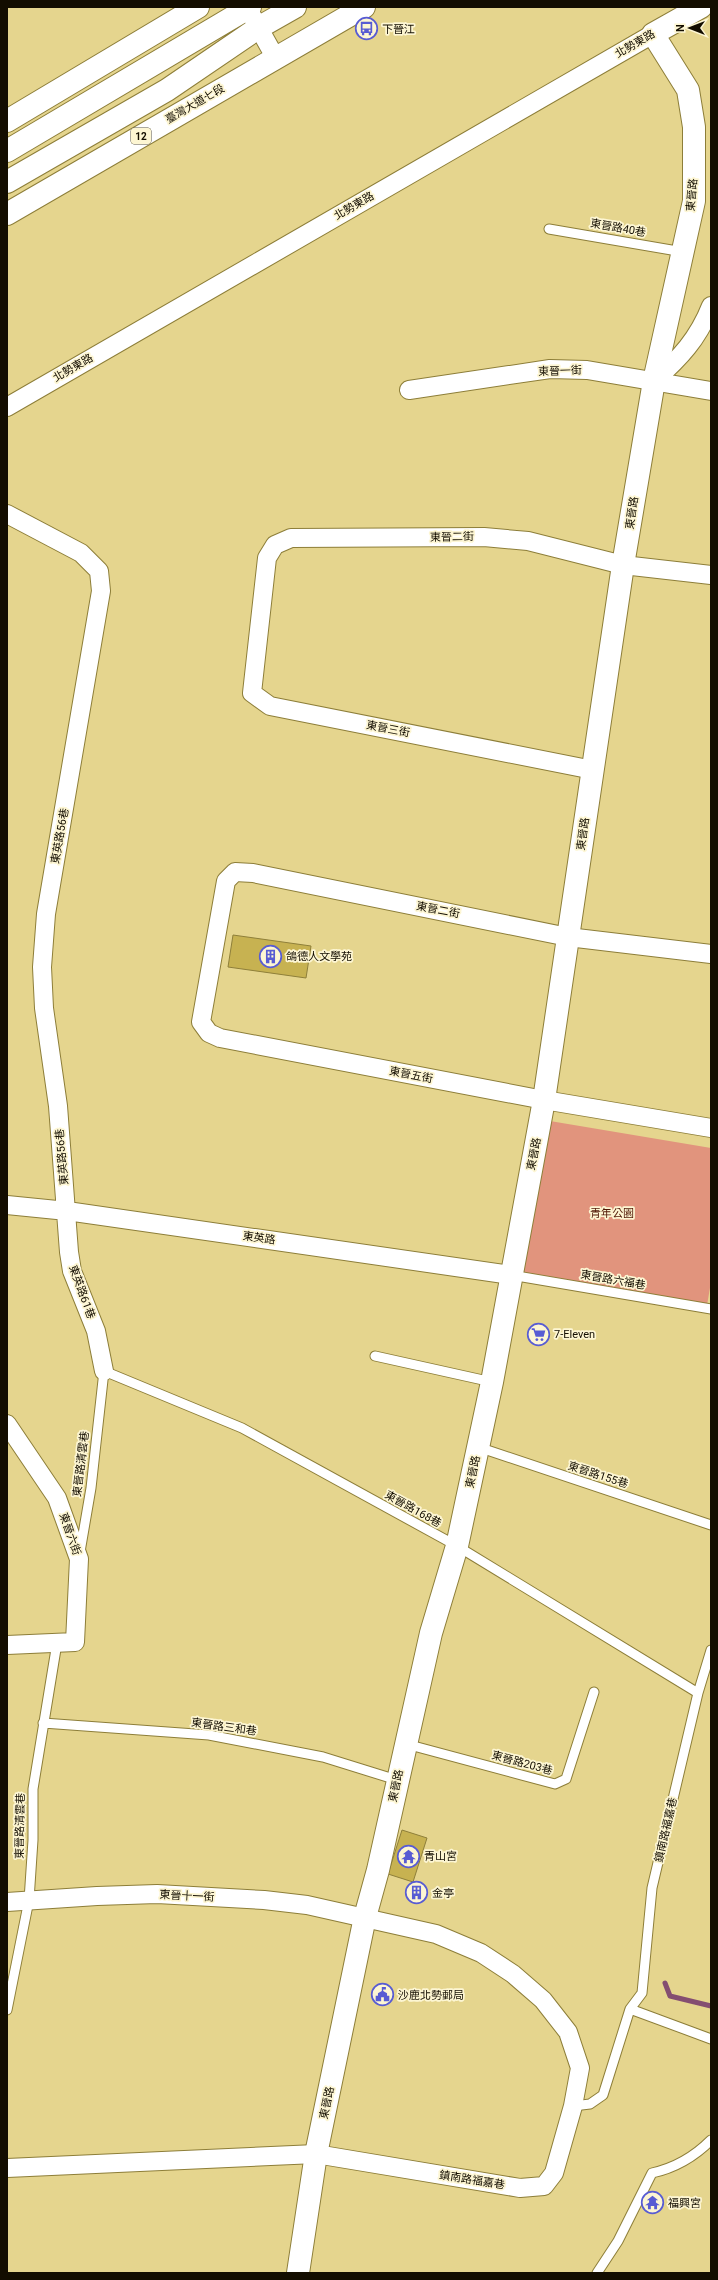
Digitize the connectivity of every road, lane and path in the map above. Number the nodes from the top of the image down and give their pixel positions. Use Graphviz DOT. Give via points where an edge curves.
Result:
graph roads {
  1 [pos="198,7"];
  2 [pos="295,7"];
  3 [pos="364,7"];
  4 [pos="701,7"];
  5 [pos="248,8"];
  6 [pos="258,28"];
  7 [pos="653,34"];
  8 [pos="275,57"];
  9 [pos="7,121"];
  10 [pos="7,151"];
  11 [pos="7,182"];
  12 [pos="7,214"];
  13 [pos="549,229"];
  14 [pos="683,252"];
  15 [pos="711,306"];
  16 [pos="654,380"];
  17 [pos="410,390"];
  18 [pos="711,391"];
  19 [pos="7,407"];
  20 [pos="7,514"];
  21 [pos="623,565"];
  22 [pos="711,575"];
  23 [pos="258,627"];
  24 [pos="593,770"];
  25 [pos="568,937"];
  26 [pos="215,938"];
  27 [pos="711,954"];
  28 [pos="544,1100"];
  29 [pos="711,1128"];
  30 [pos="7,1205"];
  31 [pos="67,1211"];
  32 [pos="511,1275"];
  33 [pos="711,1309"];
  34 [pos="375,1356"];
  35 [pos="104,1371"];
  36 [pos="492,1382"];
  37 [pos="7,1424"];
  38 [pos="478,1447"];
  39 [pos="711,1524"];
  40 [pos="457,1546"];
  41 [pos="79,1559"];
  42 [pos="57,1643"];
  43 [pos="7,1645"];
  44 [pos="711,1650"];
  45 [pos="594,1692"];
  46 [pos="698,1693"];
  47 [pos="43,1723"];
  48 [pos="405,1744"];
  49 [pos="397,1780"];
  50 [pos="28,1900"];
  51 [pos="7,1902"];
  52 [pos="365,1917"];
  53 [pos="630,2009"];
  54 [pos="7,2010"];
  55 [pos="711,2039"];
  56 [pos="573,2106"];
  57 [pos="711,2140"];
  58 [pos="316,2154"];
  59 [pos="7,2168"];
  60 [pos="298,2273"];
  61 [pos="597,2273"];
  1 -- 9 [label="street"];
  2 -- 6 [label="street, 12"];
  3 -- 8 [label="street, 臺灣大道七段 / 12"];
  4 -- 7 [label="street, 北勢東路"];
  5 -- 6 [label="street"];
  5 -- 10 [label="street"];
  6 -- 8 [label="street"];
  6 -- 11 [label="street, 12" via="167,90"];
  7 -- 14 [label="street, 東晉路" via="688,90 694,127 694,201"];
  7 -- 19 [label="street, 北勢東路"];
  8 -- 12 [label="street, 臺灣大道七段 / 12"];
  13 -- 14 [label="lane, 東晉路40巷"];
  14 -- 16 [label="street, 東晉路"];
  15 -- 16 [label="street" via="703,325 681,357"];
  16 -- 17 [label="street, 東晉一街" via="587,370 550,369"];
  16 -- 18 [label="street, 東晉一街"];
  16 -- 21 [label="street, 東晉路"];
  20 -- 31 [label="street, 東英路56巷" via="81,553 99,571 101,591 46,914 42,968 44,1008 58,1106"];
  21 -- 22 [label="street, 東晉二街"];
  21 -- 23 [label="street, 東晉二街" via="528,541 484,537 291,538 275,545 267,558"];
  21 -- 24 [label="street, 東晉路"];
  23 -- 24 [label="street, 東晉三街" via="252,693 270,706"];
  24 -- 25 [label="street, 東晉路"];
  25 -- 26 [label="street, 東晉二街" via="253,873 235,872 226,881"];
  25 -- 27 [label="street, 東晉二街"];
  25 -- 28 [label="street, 東晉路"];
  26 -- 28 [label="street, 東晉五街" via="201,1022 209,1033 220,1038"];
  28 -- 29 [label="street, 東晉五街"];
  28 -- 32 [label="street, 東晉路"];
  30 -- 31 [label="street, 東英路"];
  31 -- 32 [label="street, 東英路"];
  31 -- 35 [label="street, 東英路61巷" via="72,1271 96,1331"];
  32 -- 33 [label="lane, 東晉路六福巷"];
  32 -- 36 [label="street, 東晉路"];
  34 -- 36 [label="lane"];
  35 -- 40 [label="lane, 東晉路168巷" via="242,1428"];
  35 -- 41 [label="lane, 東晉路清雲巷" via="91,1488"];
  36 -- 38 [label="street, 東晉路"];
  37 -- 41 [label="street, 東晉六街" via="57,1498"];
  38 -- 39 [label="lane, 東晉路155巷"];
  38 -- 40 [label="street, 東晉路"];
  40 -- 46 [label="lane, 東晉路168巷"];
  40 -- 48 [label="street, 東晉路" via="431,1633"];
  41 -- 42 [label="street, 東晉六街" via="75,1642"];
  42 -- 43 [label="street"];
  42 -- 47 [label="lane, 東晉路清雲巷"];
  44 -- 46 [label="lane, 鎮南路福嘉巷"];
  45 -- 48 [label="lane, 東晉路203巷" via="566,1779 555,1784"];
  46 -- 53 [label="lane, 鎮南路福嘉巷" via="652,1888 642,1993"];
  47 -- 49 [label="lane, 東晉路三和巷" via="209,1735 323,1757"];
  47 -- 50 [label="lane, 東晉路清雲巷" via="33,1788 33,1840"];
  48 -- 49 [label="street, 東晉路"];
  49 -- 52 [label="street, 東晉路"];
  50 -- 51 [label="street, 東晉十一街"];
  50 -- 52 [label="street, 東晉十一街" via="157,1894 264,1900 307,1905"];
  50 -- 54 [label="lane, 東晉路清雲巷"];
  52 -- 56 [label="street, 鎮南路福嘉巷" via="436,1934 481,1952 544,2000 568,2032 580,2068"];
  52 -- 58 [label="street, 東晉路"];
  53 -- 55 [label="lane"];
  53 -- 56 [label="lane, 鎮南路福嘉巷" via="604,2095 590,2104"];
  56 -- 58 [label="street, 鎮南路福嘉巷" via="554,2173 544,2186 520,2188"];
  57 -- 61 [label="lane" via="698,2152 670,2169 652,2173 618,2241"];
  58 -- 59 [label="street"];
  58 -- 60 [label="street, 東晉路"];
}
